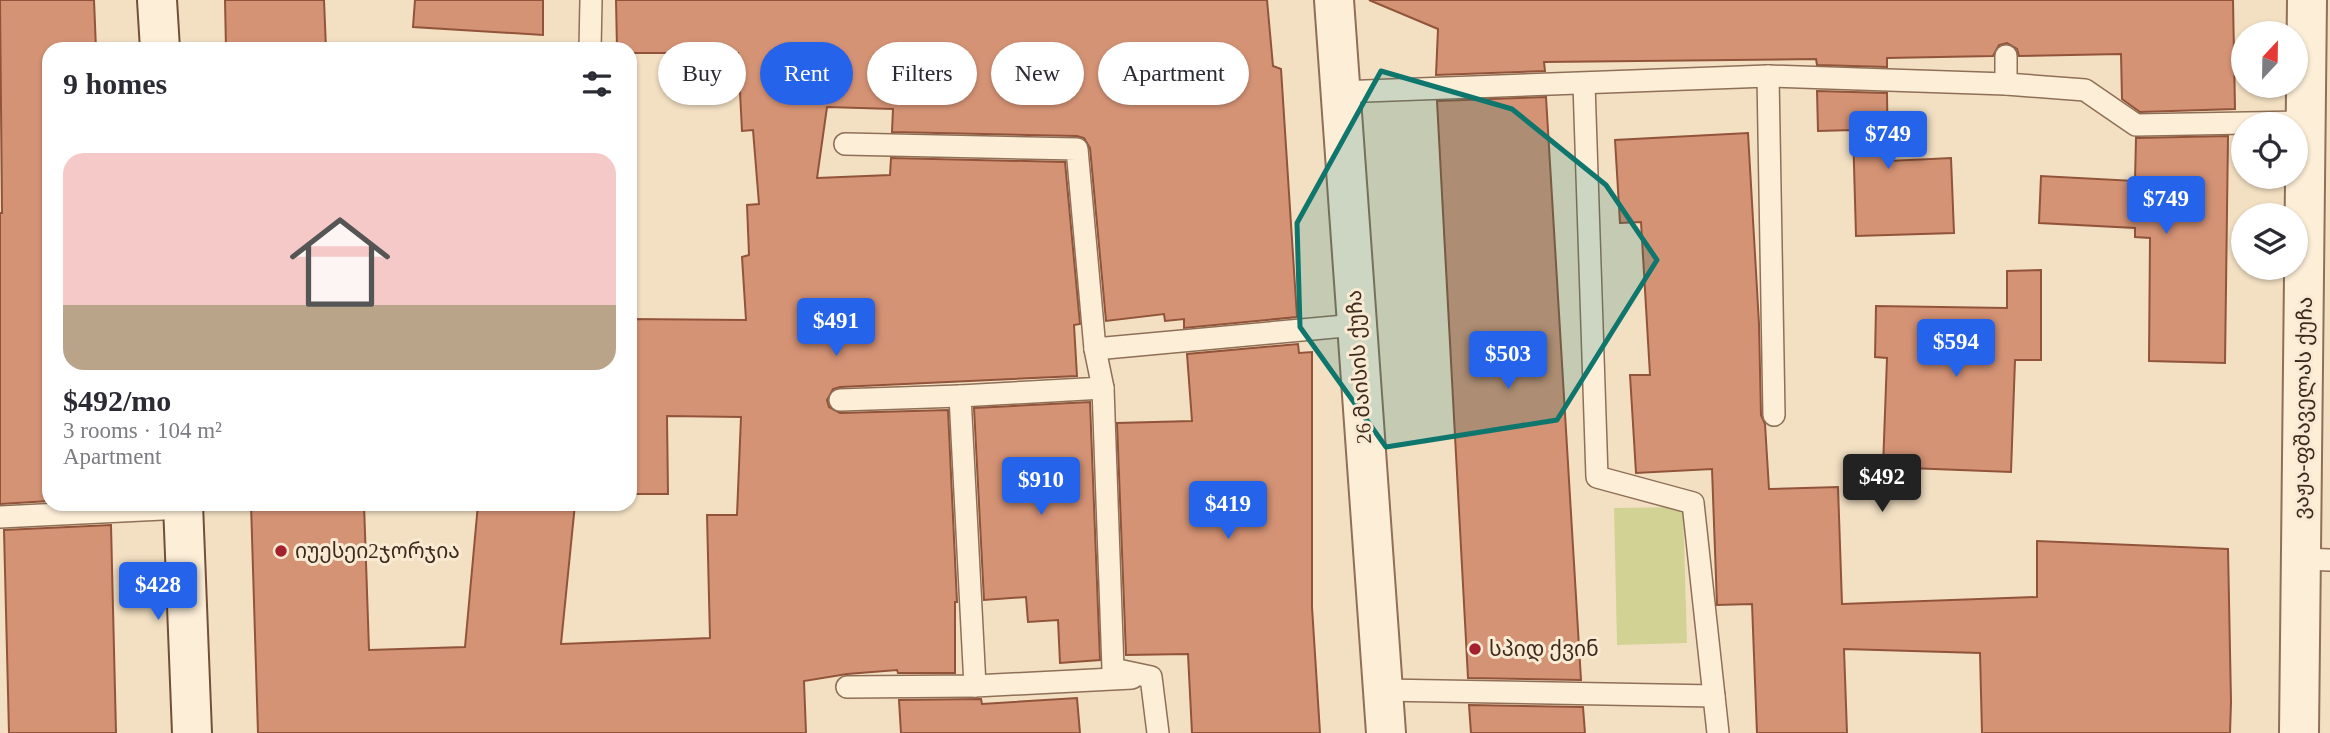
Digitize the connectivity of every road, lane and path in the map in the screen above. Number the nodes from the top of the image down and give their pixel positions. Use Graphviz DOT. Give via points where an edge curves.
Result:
graph roads {
  1 [pos="158,0"];
  2 [pos="591,0"];
  3 [pos="1334,0"];
  4 [pos="2307,0"];
  5 [pos="160,42"];
  6 [pos="590,42"];
  7 [pos="2006,56"];
  8 [pos="1768,76"];
  9 [pos="1584,84"];
  10 [pos="2006,84"];
  11 [pos="1339,92"];
  12 [pos="2306,112"];
  13 [pos="2231,123"];
  14 [pos="845,144"];
  15 [pos="2308,189"];
  16 [pos="1356,325"];
  17 [pos="1095,349"];
  18 [pos="1103,388"];
  19 [pos="960,396"];
  20 [pos="840,400"];
  21 [pos="1774,415"];
  22 [pos="100,511"];
  23 [pos="183,511"];
  24 [pos="0,517"];
  25 [pos="2316,559"];
  26 [pos="1151,677"];
  27 [pos="847,687"];
  28 [pos="975,687"];
  29 [pos="1383,690"];
  30 [pos="1714,696"];
  31 [pos="192,733"];
  32 [pos="1158,733"];
  33 [pos="1386,733"];
  34 [pos="1718,733"];
  35 [pos="2299,733"];
  1 -- 5 [label="street"];
  2 -- 6 [label="lane"];
  3 -- 11 [label="street, 26 მაისის ქუჩა"];
  4 -- 12 [label="street, ვაჟა-ფშაველას ქუჩა"];
  7 -- 10 [label="lane"];
  8 -- 9 [label="lane"];
  8 -- 10 [label="lane"];
  8 -- 21 [label="lane"];
  9 -- 11 [label="lane"];
  9 -- 30 [label="lane" via="1597,477 1693,503"];
  10 -- 13 [label="lane" via="2085,90 2136,125"];
  11 -- 16 [label="street, 26 მაისის ქუჩა"];
  14 -- 17 [label="lane" via="1077,149"];
  15 -- 25 [label="street, ვაჟა-ფშაველას ქუჩა"];
  16 -- 17 [label="lane"];
  16 -- 29 [label="street, 26 მაისის ქუჩა"];
  17 -- 18 [label="lane"];
  18 -- 19 [label="lane"];
  18 -- 26 [label="lane" via="1113,669"];
  19 -- 20 [label="lane"];
  19 -- 28 [label="lane"];
  22 -- 24 [label="lane"];
  23 -- 31 [label="street"];
  25 -- 35 [label="street, ვაჟა-ფშაველას ქუჩა"];
  26 -- 28 [label="lane"];
  26 -- 32 [label="lane"];
  27 -- 28 [label="lane"];
  29 -- 30 [label="lane"];
  29 -- 33 [label="street, 26 მაისის ქუჩა"];
  30 -- 34 [label="lane"];
}
